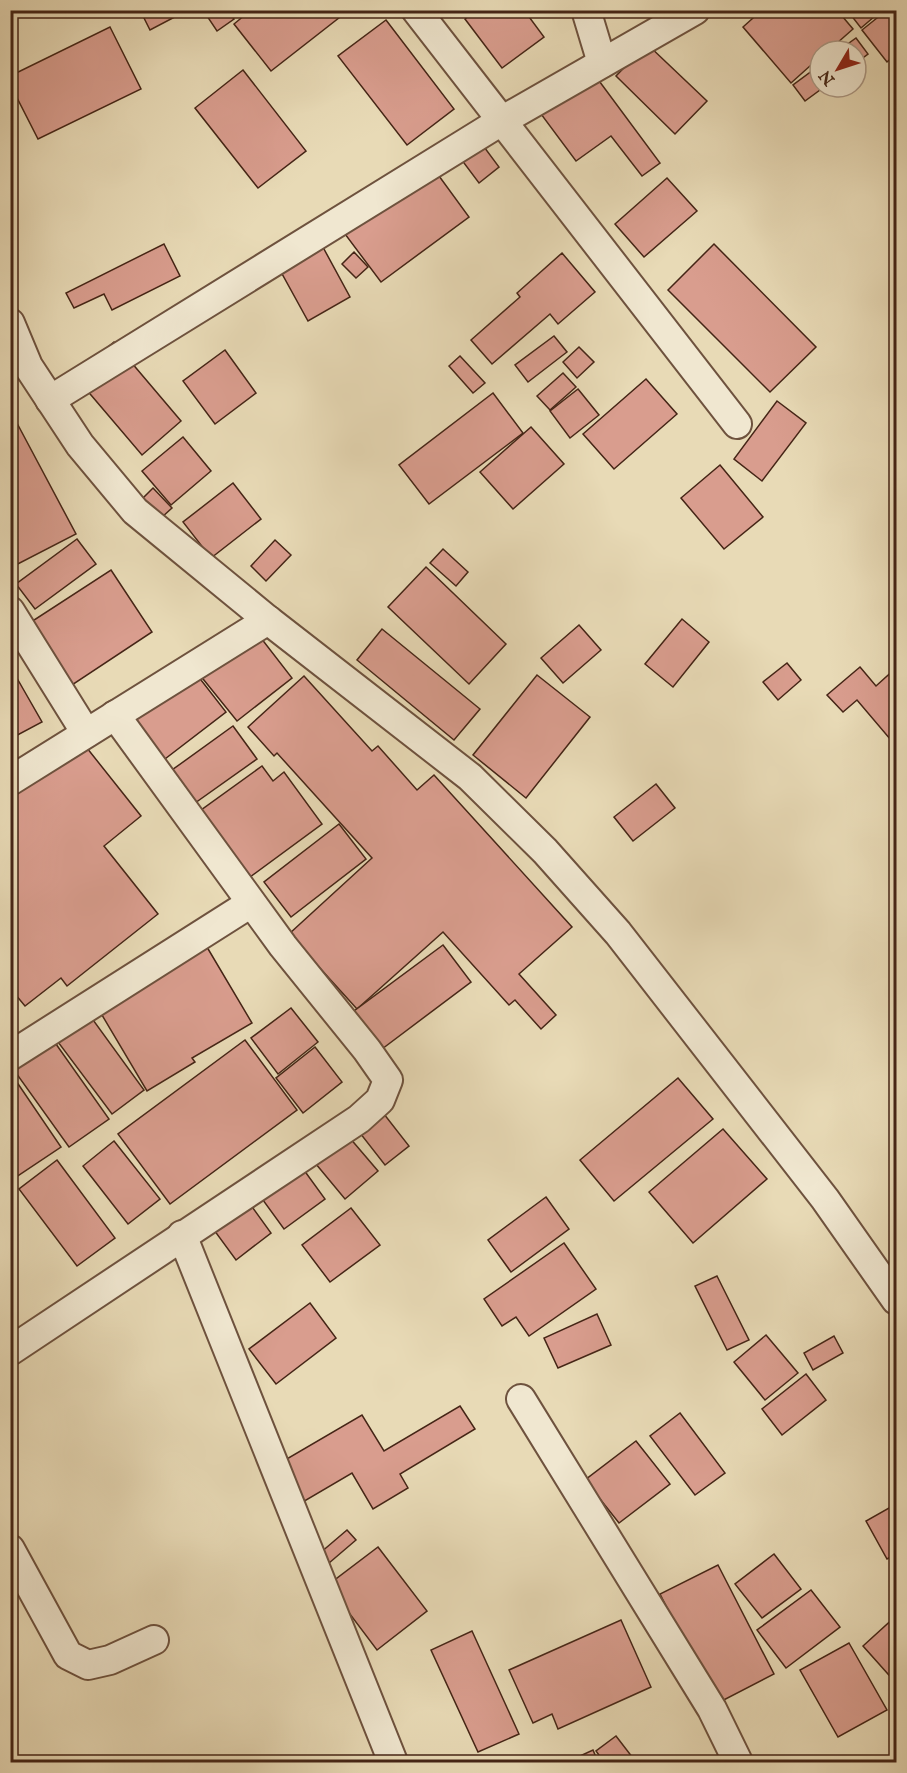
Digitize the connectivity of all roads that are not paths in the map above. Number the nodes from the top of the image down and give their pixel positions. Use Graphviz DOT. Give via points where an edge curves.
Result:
graph roads {
  1 [pos="416,10"];
  2 [pos="586,10"];
  3 [pos="695,10"];
  4 [pos="602,63"];
  5 [pos="503,120"];
  6 [pos="10,322"];
  7 [pos="50,400"];
  8 [pos="737,424"];
  9 [pos="10,611"];
  10 [pos="268,620"];
  11 [pos="115,716"];
  12 [pos="86,733"];
  13 [pos="10,781"];
  14 [pos="251,903"];
  15 [pos="10,1056"];
  16 [pos="182,1235"];
  17 [pos="897,1300"];
  18 [pos="10,1351"];
  19 [pos="521,1399"];
  20 [pos="10,1549"];
  21 [pos="154,1640"];
  22 [pos="393,1762"];
  23 [pos="738,1762"];
  1 -- 5 [label="street"];
  2 -- 4 [label="street"];
  3 -- 4 [label="street"];
  4 -- 5 [label="street"];
  5 -- 7 [label="street"];
  5 -- 8 [label="street"];
  6 -- 7 [label="street" via="28,366"];
  7 -- 10 [label="street" via="80,446 135,511"];
  9 -- 12 [label="street"];
  10 -- 11 [label="street"];
  10 -- 17 [label="street" via="470,777 545,851 625,943 825,1199"];
  11 -- 12 [label="street"];
  11 -- 14 [label="street"];
  12 -- 13 [label="street"];
  14 -- 15 [label="street"];
  14 -- 16 [label="street" via="388,1080 380,1100 359,1119"];
  16 -- 18 [label="street"];
  16 -- 22 [label="street"];
  19 -- 23 [label="street" via="712,1709"];
  20 -- 21 [label="street" via="68,1655 88,1665 110,1660"];
}
